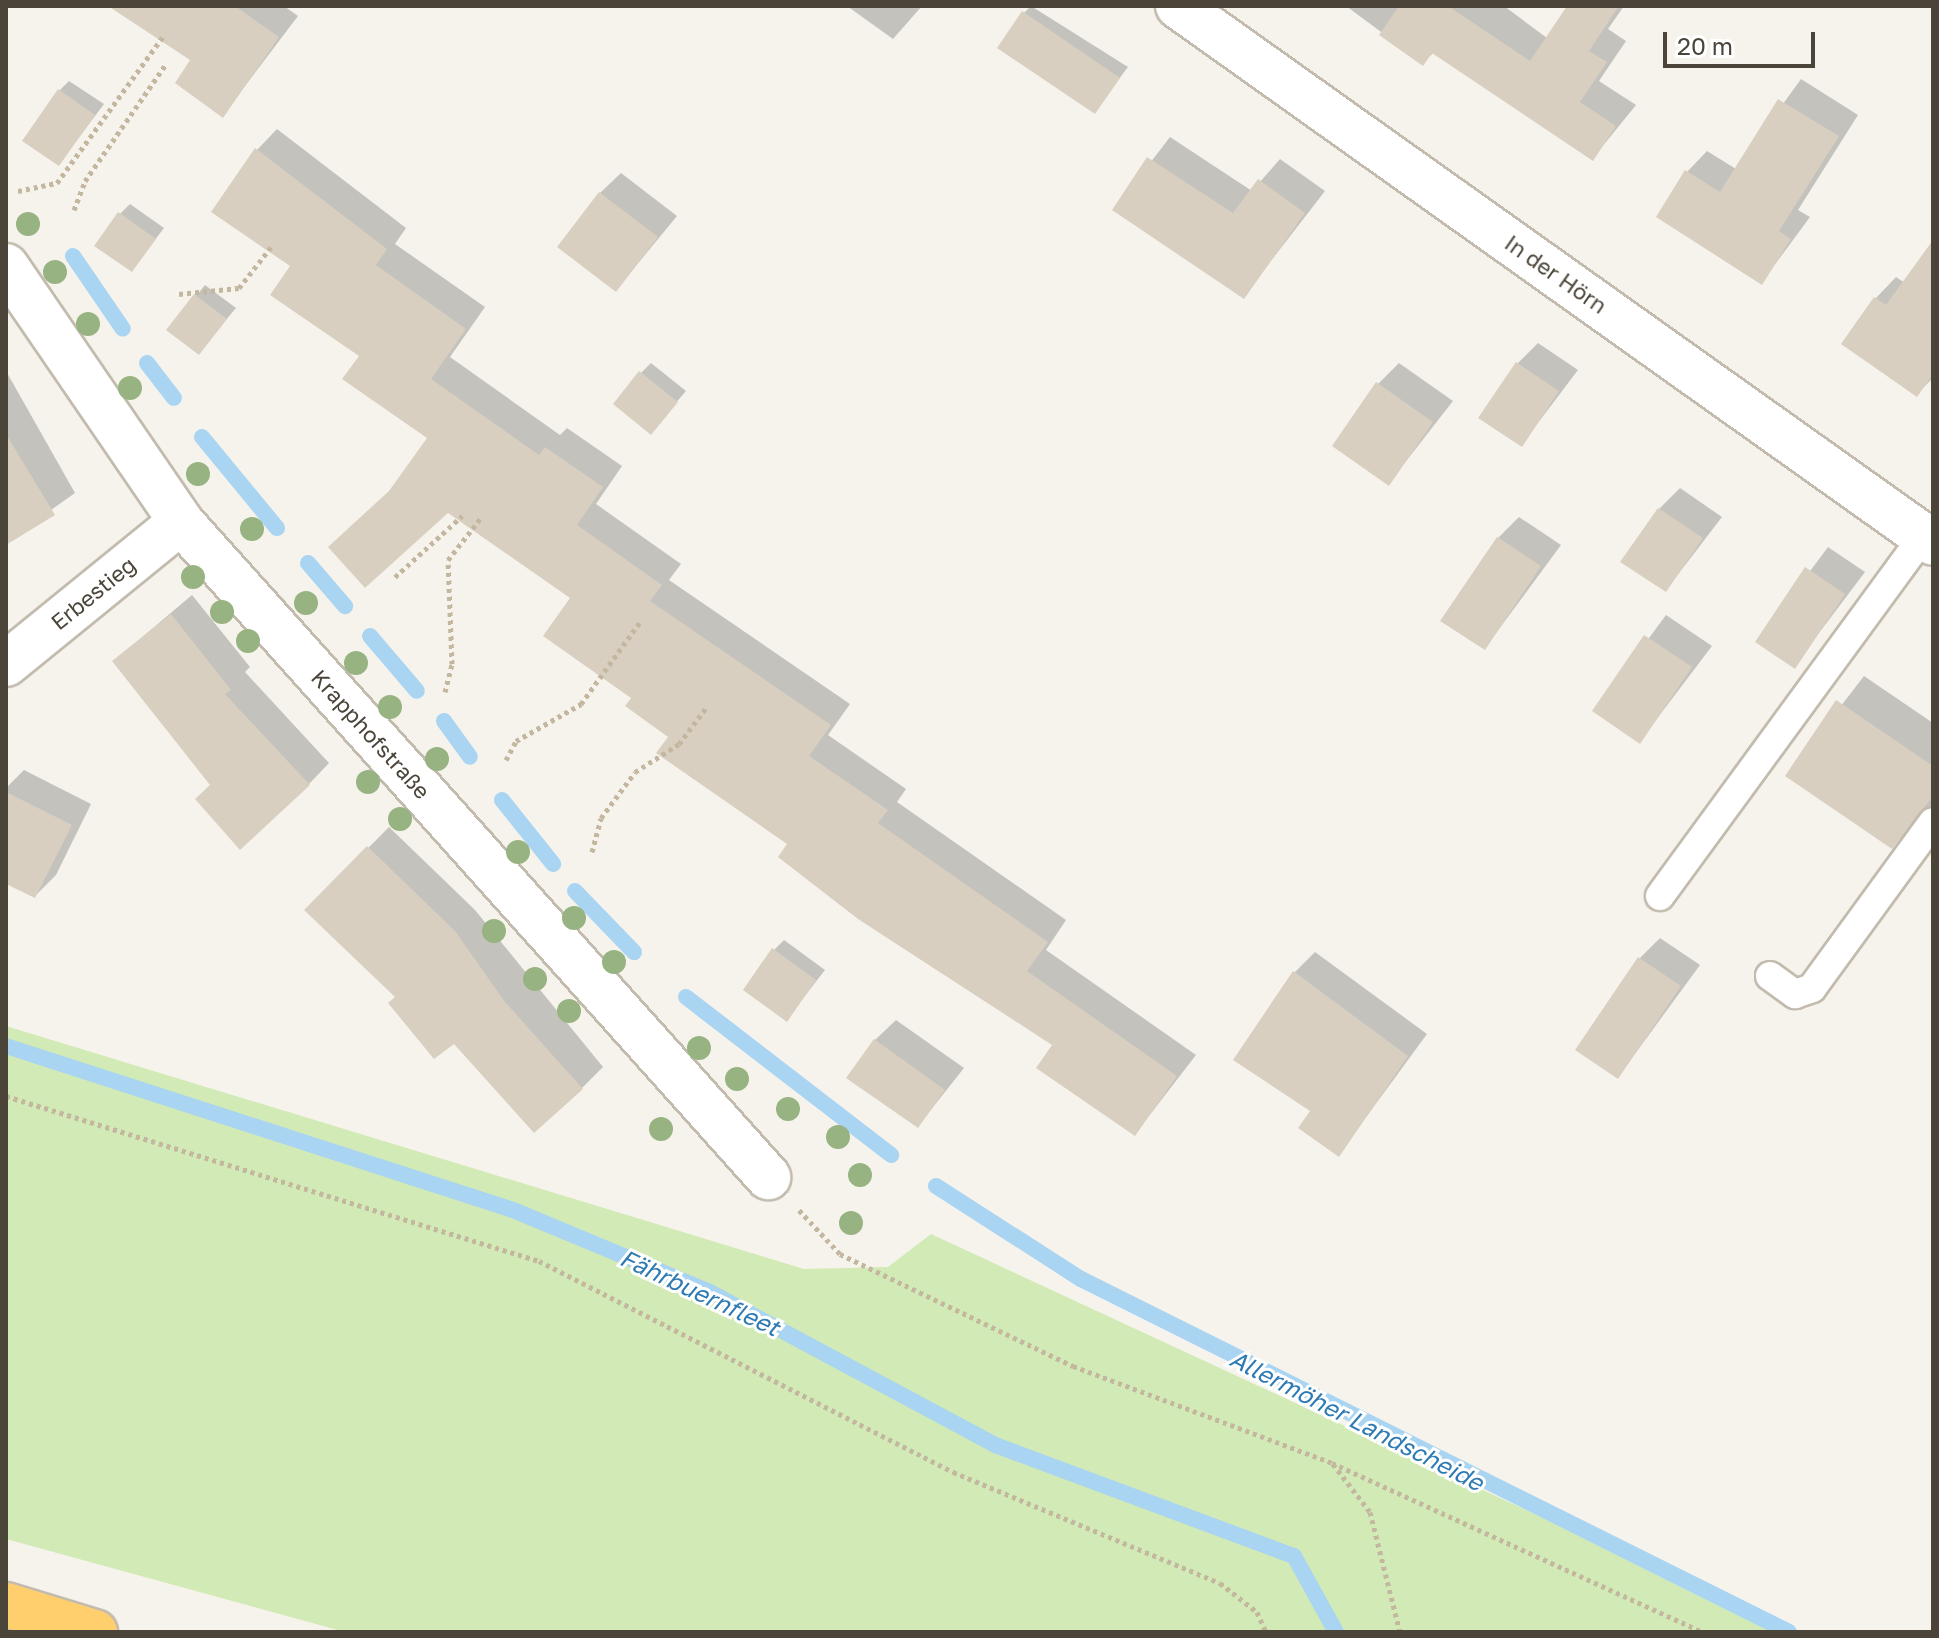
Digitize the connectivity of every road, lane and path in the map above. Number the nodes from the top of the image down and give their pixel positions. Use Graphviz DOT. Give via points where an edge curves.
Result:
graph roads {
  1 [pos="1178,6"];
  2 [pos="164,35"];
  3 [pos="166,64"];
  4 [pos="18,191"];
  5 [pos="74,210"];
  6 [pos="271,247"];
  7 [pos="6,266"];
  8 [pos="179,294"];
  9 [pos="462,516"];
  10 [pos="480,519"];
  11 [pos="181,522"];
  12 [pos="1928,540"];
  13 [pos="395,577"];
  14 [pos="640,622"];
  15 [pos="6,664"];
  16 [pos="445,692"];
  17 [pos="706,708"];
  18 [pos="506,760"];
  19 [pos="1933,822"];
  20 [pos="592,852"];
  21 [pos="1660,896"];
  22 [pos="1770,976"];
  23 [pos="6,1096"];
  24 [pos="768,1177"];
  25 [pos="1332,1463"];
  26 [pos="6,1605"];
  27 [pos="95,1632"];
  28 [pos="1266,1632"];
  29 [pos="1400,1632"];
  30 [pos="1703,1632"];
  1 -- 12 [label="street, In der Hörn"];
  2 -- 4 [label="path" via="57,183"];
  3 -- 5 [label="path" via="85,181"];
  6 -- 8 [label="path" via="239,288"];
  7 -- 11 [label="street, Krapphofstraße" via="131,460"];
  9 -- 13 [label="path"];
  10 -- 16 [label="path" via="448,560 452,664"];
  11 -- 15 [label="street, Erbestieg"];
  11 -- 24 [label="street, Krapphofstraße"];
  12 -- 21 [label="lane"];
  14 -- 18 [label="path" via="581,704 516,741"];
  17 -- 20 [label="path" via="679,744 635,772 601,818"];
  19 -- 22 [label="lane" via="1812,988 1795,994"];
  23 -- 28 [label="path" via="539,1261 953,1472 1220,1583 1257,1612"];
  24 -- 25 [label="path" via="840,1254 1073,1366"];
  25 -- 29 [label="path" via="1370,1512"];
  25 -- 30 [label="path"];
  26 -- 27 [label="highway"];
}
